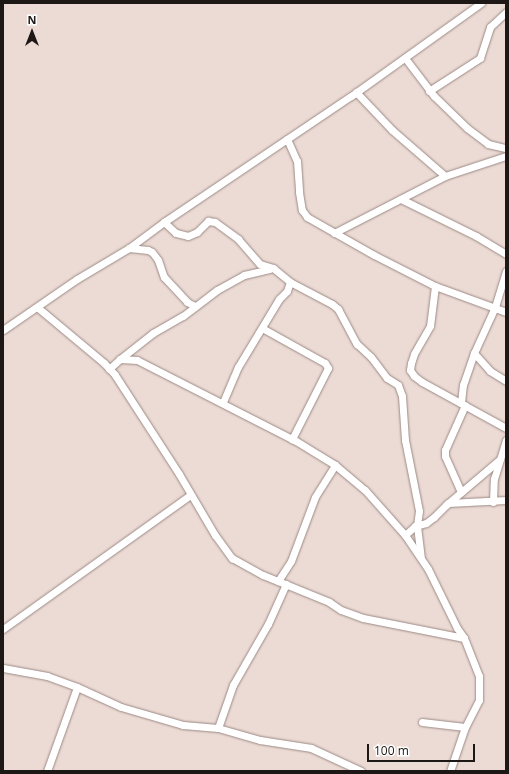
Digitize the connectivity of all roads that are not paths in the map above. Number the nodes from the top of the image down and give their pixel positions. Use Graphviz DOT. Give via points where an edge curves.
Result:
graph roads {
  1 [pos="481,3"];
  2 [pos="506,12"];
  3 [pos="405,58"];
  4 [pos="429,90"];
  5 [pos="356,92"];
  6 [pos="287,139"];
  7 [pos="506,148"];
  8 [pos="506,156"];
  9 [pos="445,176"];
  10 [pos="400,199"];
  11 [pos="164,222"];
  12 [pos="334,233"];
  13 [pos="129,248"];
  14 [pos="506,254"];
  15 [pos="273,268"];
  16 [pos="506,271"];
  17 [pos="290,282"];
  18 [pos="435,286"];
  19 [pos="195,306"];
  20 [pos="37,307"];
  21 [pos="495,307"];
  22 [pos="506,312"];
  23 [pos="262,328"];
  24 [pos="3,330"];
  25 [pos="474,353"];
  26 [pos="120,359"];
  27 [pos="110,369"];
  28 [pos="506,381"];
  29 [pos="223,402"];
  30 [pos="463,404"];
  31 [pos="506,428"];
  32 [pos="292,439"];
  33 [pos="506,440"];
  34 [pos="498,460"];
  35 [pos="335,465"];
  36 [pos="461,492"];
  37 [pos="190,495"];
  38 [pos="506,500"];
  39 [pos="493,502"];
  40 [pos="448,503"];
  41 [pos="417,526"];
  42 [pos="405,535"];
  43 [pos="421,559"];
  44 [pos="278,581"];
  45 [pos="286,584"];
  46 [pos="3,630"];
  47 [pos="464,638"];
  48 [pos="3,668"];
  49 [pos="77,687"];
  50 [pos="422,722"];
  51 [pos="465,727"];
  52 [pos="218,728"];
  53 [pos="47,771"];
  54 [pos="361,771"];
  55 [pos="450,771"];
  1 -- 3 [label="street"];
  2 -- 4 [label="street" via="490,27 480,58"];
  3 -- 4 [label="street"];
  3 -- 5 [label="street"];
  4 -- 7 [label="street" via="483,141"];
  5 -- 6 [label="street"];
  5 -- 9 [label="street" via="392,130"];
  6 -- 11 [label="street"];
  6 -- 12 [label="street" via="297,160 299,192 304,213"];
  8 -- 9 [label="street"];
  9 -- 10 [label="street"];
  10 -- 12 [label="street"];
  10 -- 14 [label="street" via="476,236"];
  11 -- 13 [label="street"];
  11 -- 15 [label="street" via="176,233 188,236 197,232 208,221 215,222 238,239 260,264"];
  12 -- 18 [label="street"];
  13 -- 19 [label="street" via="152,252 164,277 187,302"];
  13 -- 20 [label="street"];
  15 -- 17 [label="street"];
  15 -- 19 [label="street" via="244,275"];
  16 -- 21 [label="street"];
  17 -- 23 [label="street"];
  17 -- 41 [label="street" via="332,304 357,344 371,357 386,378 398,385 401,390 405,440 419,511"];
  18 -- 21 [label="street"];
  18 -- 30 [label="street" via="430,326 414,354 410,370 422,382"];
  19 -- 26 [label="street" via="153,333"];
  20 -- 24 [label="street"];
  20 -- 27 [label="street"];
  21 -- 22 [label="street"];
  21 -- 25 [label="street"];
  23 -- 29 [label="street" via="238,367"];
  23 -- 32 [label="street" via="325,362 328,368"];
  25 -- 28 [label="street" via="490,371"];
  25 -- 30 [label="street" via="463,385"];
  26 -- 27 [label="street"];
  26 -- 29 [label="street" via="137,360 148,364"];
  27 -- 37 [label="street"];
  29 -- 32 [label="street"];
  30 -- 31 [label="street"];
  30 -- 36 [label="street" via="445,450 445,456"];
  32 -- 35 [label="street"];
  33 -- 34 [label="street"];
  34 -- 36 [label="street"];
  34 -- 39 [label="street" via="493,482"];
  35 -- 42 [label="street" via="365,490"];
  35 -- 44 [label="street" via="315,497 291,560"];
  36 -- 40 [label="street"];
  37 -- 44 [label="street" via="232,558"];
  37 -- 46 [label="street"];
  38 -- 39 [label="street"];
  39 -- 40 [label="street"];
  40 -- 41 [label="street" via="434,517"];
  41 -- 42 [label="street"];
  41 -- 43 [label="street"];
  42 -- 43 [label="street"];
  43 -- 47 [label="street"];
  44 -- 45 [label="street"];
  45 -- 47 [label="street" via="363,618"];
  45 -- 52 [label="street" via="268,624 233,686"];
  47 -- 51 [label="street" via="480,682 479,700"];
  48 -- 49 [label="street" via="47,676"];
  49 -- 52 [label="street" via="126,709 183,725"];
  49 -- 53 [label="street"];
  50 -- 51 [label="street"];
  51 -- 55 [label="street"];
  52 -- 54 [label="street" via="260,740 311,748"];
}
